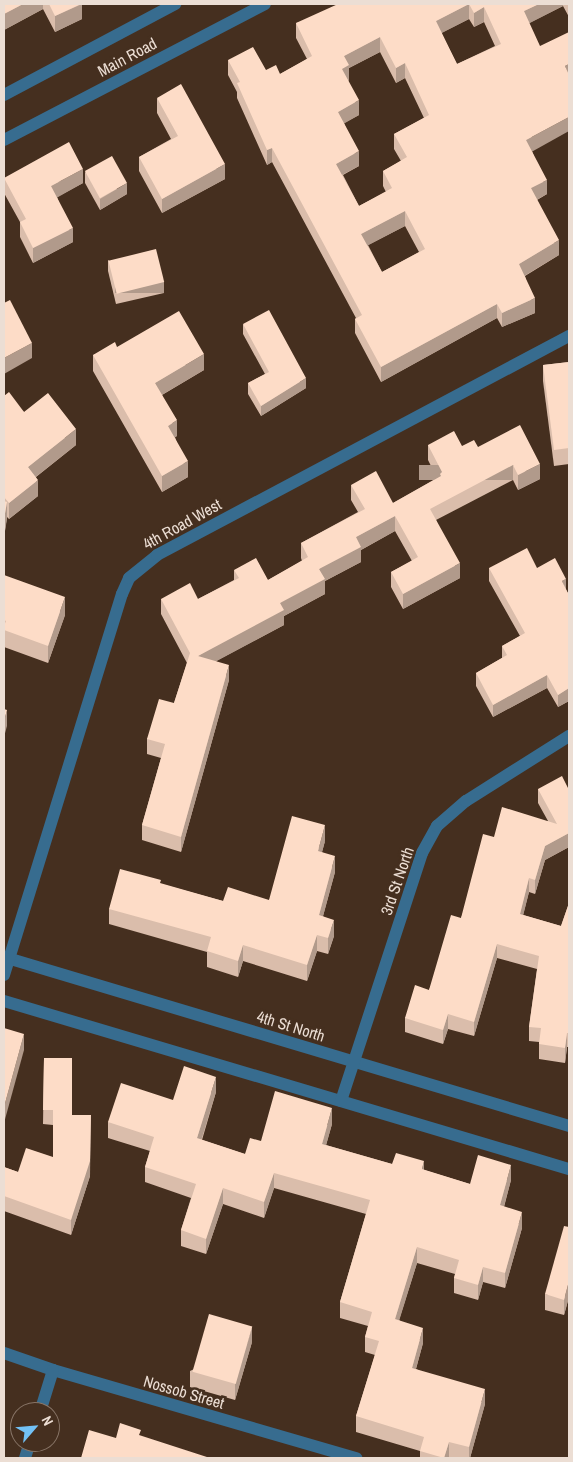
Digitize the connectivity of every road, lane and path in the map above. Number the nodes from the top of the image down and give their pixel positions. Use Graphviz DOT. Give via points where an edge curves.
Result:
graph roads {
  1 [pos="175,4"];
  2 [pos="265,4"];
  3 [pos="4,95"];
  4 [pos="4,140"];
  5 [pos="569,336"];
  6 [pos="569,736"];
  7 [pos="6,958"];
  8 [pos="4,975"];
  9 [pos="4,1001"];
  10 [pos="355,1062"];
  11 [pos="341,1101"];
  12 [pos="569,1126"];
  13 [pos="569,1169"];
  14 [pos="4,1353"];
  15 [pos="53,1370"];
  16 [pos="43,1402"];
  17 [pos="356,1458"];
  1 -- 3 [label="street, Main Road"];
  2 -- 4 [label="street, Main Road"];
  5 -- 7 [label="street, 4th Road West" via="157,555 129,578"];
  6 -- 10 [label="street, 3rd St North" via="466,801 437,826 422,853"];
  7 -- 8 [label="street, 4th Road West"];
  7 -- 10 [label="street, 4th St North"];
  9 -- 11 [label="street"];
  10 -- 11 [label="street, 3rd St North"];
  10 -- 12 [label="street, 4th St North"];
  11 -- 13 [label="street"];
  14 -- 15 [label="street, Nossob Street"];
  15 -- 16 [label="street"];
  15 -- 17 [label="street, Nossob Street"];
}
